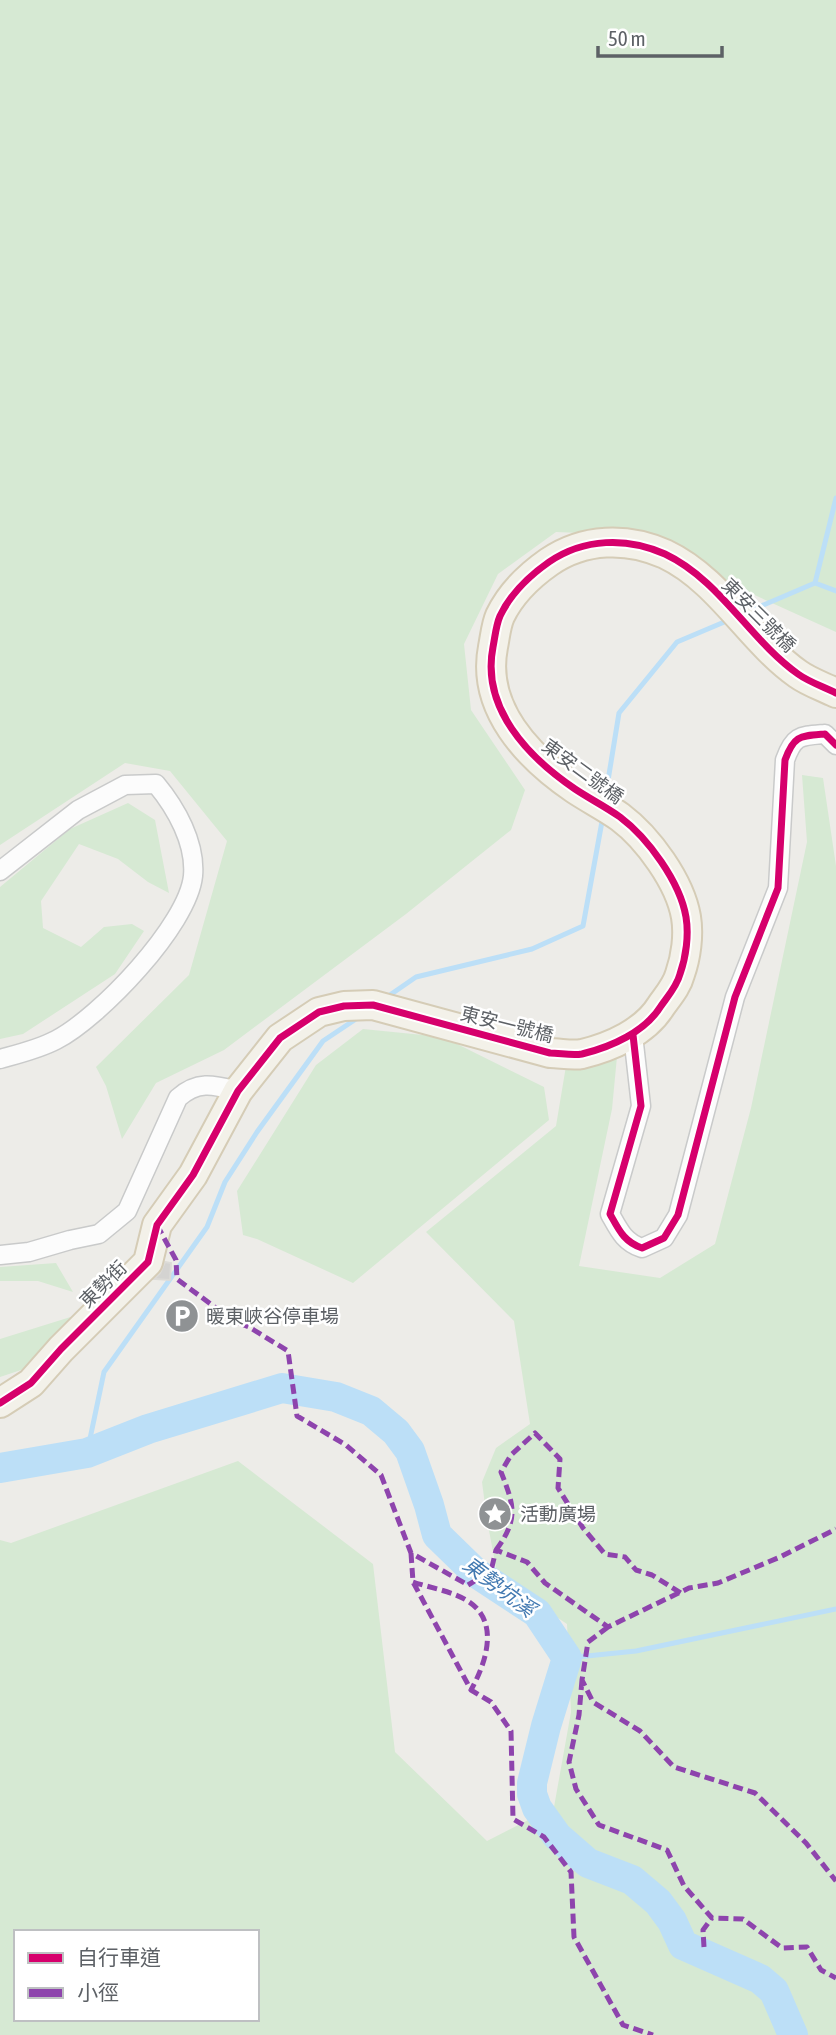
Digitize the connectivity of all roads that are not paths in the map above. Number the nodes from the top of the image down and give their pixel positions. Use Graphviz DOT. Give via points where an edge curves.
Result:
graph roads {
  1 [pos="836,693"];
  2 [pos="519,742"];
  3 [pos="836,745"];
  4 [pos="0,870"];
  5 [pos="633,1035"];
  6 [pos="0,1059"];
  7 [pos="238,1091"];
  8 [pos="0,1255"];
  9 [pos="0,1404"];
  1 -- 2 [label="main road, 東安三號橋" via="799,676 692,570 664,554 626,542 601,541 560,555 524,580 499,617 491,659 495,700"];
  2 -- 5 [label="main road, 東安二號橋" via="573,787 622,818 657,855 686,916 680,978 656,1014"];
  3 -- 5 [label="street" via="825,734 799,737 790,745 785,760 778,888 735,997 678,1215 664,1238 642,1248 621,1235 610,1214 641,1106"];
  4 -- 6 [label="street" via="78,810 125,785 143,783 156,784 172,803 190,847 193,876 174,921 103,1007 55,1040"];
  5 -- 7 [label="main road, 東安一號橋" via="580,1054 550,1053 373,1005 344,1006 319,1012 280,1038"];
  7 -- 8 [label="street, 東勢街" via="212,1085 190,1087 178,1098 127,1211 99,1234"];
  7 -- 9 [label="main road, 東勢街" via="193,1175 157,1226 148,1262 31,1383"];
}
